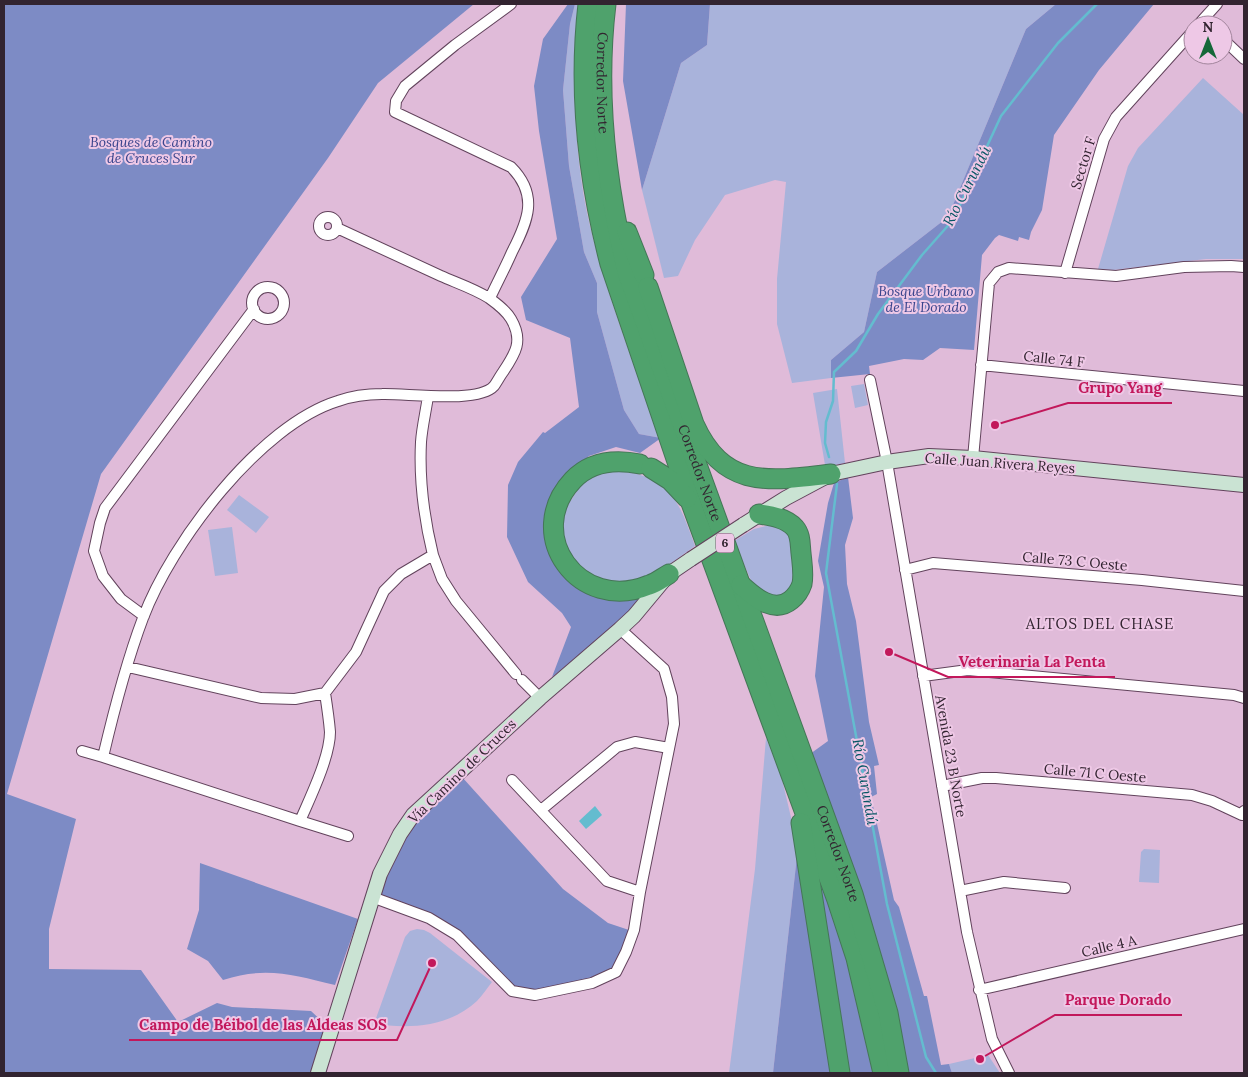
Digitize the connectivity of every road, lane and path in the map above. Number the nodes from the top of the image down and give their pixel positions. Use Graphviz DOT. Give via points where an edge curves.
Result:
graph roads {
  1 [pos="511,4"];
  2 [pos="588,4"];
  3 [pos="606,4"];
  4 [pos="1217,4"];
  5 [pos="1209,15"];
  6 [pos="1183,41"];
  7 [pos="1233,49"];
  8 [pos="1244,59"];
  9 [pos="610,195"];
  10 [pos="337,228"];
  11 [pos="1244,267"];
  12 [pos="1065,273"];
  13 [pos="490,298"];
  14 [pos="254,309"];
  15 [pos="980,366"];
  16 [pos="870,380"];
  17 [pos="1244,392"];
  18 [pos="428,396"];
  19 [pos="973,458"];
  20 [pos="887,462"];
  21 [pos="831,474"];
  22 [pos="1244,485"];
  23 [pos="691,503"];
  24 [pos="759,514"];
  25 [pos="433,555"];
  26 [pos="691,559"];
  27 [pos="905,570"];
  28 [pos="669,574"];
  29 [pos="740,584"];
  30 [pos="1244,591"];
  31 [pos="144,616"];
  32 [pos="620,629"];
  33 [pos="128,667"];
  34 [pos="923,676"];
  35 [pos="325,693"];
  36 [pos="540,698"];
  37 [pos="1244,698"];
  38 [pos="669,748"];
  39 [pos="82,751"];
  40 [pos="103,757"];
  41 [pos="512,780"];
  42 [pos="794,780"];
  43 [pos="942,786"];
  44 [pos="541,810"];
  45 [pos="1243,813"];
  46 [pos="300,821"];
  47 [pos="348,836"];
  48 [pos="1065,888"];
  49 [pos="960,891"];
  50 [pos="640,892"];
  51 [pos="372,897"];
  52 [pos="1244,928"];
  53 [pos="979,990"];
  54 [pos="318,1073"];
  55 [pos="840,1073"];
  56 [pos="883,1073"];
  57 [pos="899,1073"];
  58 [pos="1009,1073"];
  1 -- 13 [label="street" via="406,86 396,101 395,112 511,167 521,177 528,196 525,226"];
  2 -- 23 [label="highway, Corredor Norte / 6" via="586,126 602,233 620,298"];
  3 -- 9 [label="highway, Corredor Norte / 6" via="603,129"];
  4 -- 5 [label="street"];
  6 -- 12 [label="street, Sector F" via="1116,117 1104,139"];
  7 -- 8 [label="street"];
  9 -- 21 [label="highway" via="646,281 703,442 720,462 736,471 768,479"];
  9 -- 29 [label="highway, Corredor Norte / 6" via="628,275"];
  10 -- 13 [label="street"];
  11 -- 12 [label="street" via="1184,268 1116,276"];
  12 -- 15 [label="street" via="1009,268 998,272 989,283"];
  13 -- 18 [label="street" via="511,318 518,340 516,351 493,387 484,394"];
  14 -- 31 [label="street" via="105,508 94,551 103,576 121,598"];
  15 -- 17 [label="street, Calle 74 F"];
  15 -- 19 [label="street"];
  16 -- 20 [label="street, Avenida 23 B Norte"];
  18 -- 25 [label="street" via="421,441 421,482"];
  18 -- 31 [label="street" via="382,394 337,401 303,417 273,438 221,492 186,537"];
  19 -- 20 [label="street, Calle Juan Rivera Reyes" via="929,456"];
  19 -- 22 [label="street, Calle Juan Rivera Reyes"];
  20 -- 21 [label="street, Calle Juan Rivera Reyes"];
  20 -- 27 [label="street, Avenida 23 B Norte"];
  21 -- 24 [label="street, Calle Juan Rivera Reyes"];
  23 -- 28 [label="highway" via="670,480 646,466 616,461 590,467 578,474 560,498 555,511 554,532 559,552 579,579 594,588 609,592 632,590"];
  23 -- 42 [label="highway, Corredor Norte / 6"];
  24 -- 26 [label="street, Calle Juan Rivera Reyes, bridge"];
  24 -- 29 [label="highway" via="782,519 795,528 800,538 802,583 794,598 777,605 761,601"];
  25 -- 35 [label="street" via="401,574 384,591 356,652"];
  25 -- 36 [label="street" via="442,579 456,601"];
  26 -- 28 [label="street, Vía Camino de Cruces"];
  27 -- 30 [label="street, Calle 73 C Oeste" via="933,563"];
  27 -- 34 [label="street, Avenida 23 B Norte"];
  28 -- 32 [label="street, Vía Camino de Cruces"];
  29 -- 57 [label="highway, Corredor Norte / 6" via="853,894 888,1013"];
  31 -- 33 [label="street"];
  32 -- 36 [label="street, Vía Camino de Cruces"];
  32 -- 38 [label="street" via="664,669 672,696 674,724"];
  33 -- 35 [label="street" via="261,698 295,700"];
  33 -- 40 [label="street" via="120,686"];
  34 -- 37 [label="street" via="968,670"];
  34 -- 43 [label="street, Avenida 23 B Norte"];
  35 -- 46 [label="street" via="330,734 314,790"];
  36 -- 51 [label="street, Vía Camino de Cruces" via="413,815 390,852"];
  38 -- 44 [label="street" via="635,742 618,747"];
  38 -- 50 [label="street"];
  39 -- 40 [label="street"];
  40 -- 46 [label="street"];
  41 -- 44 [label="street"];
  42 -- 55 [label="highway"];
  42 -- 56 [label="highway, Corredor Norte / 6" via="856,958"];
  43 -- 45 [label="street, Calle 71 C Oeste" via="996,778 1185,794"];
  43 -- 49 [label="street, Avenida 23 B Norte"];
  44 -- 50 [label="street" via="607,881"];
  46 -- 47 [label="street"];
  48 -- 49 [label="street" via="1004,882"];
  49 -- 53 [label="street, Avenida 23 B Norte"];
  50 -- 51 [label="street" via="634,930 616,972 592,983 535,995 512,991 457,935 428,918"];
  51 -- 54 [label="street, Vía Camino de Cruces"];
  52 -- 53 [label="street, Calle 4 A"];
  53 -- 58 [label="street, Avenida 23 B Norte" via="992,1039"];
}
